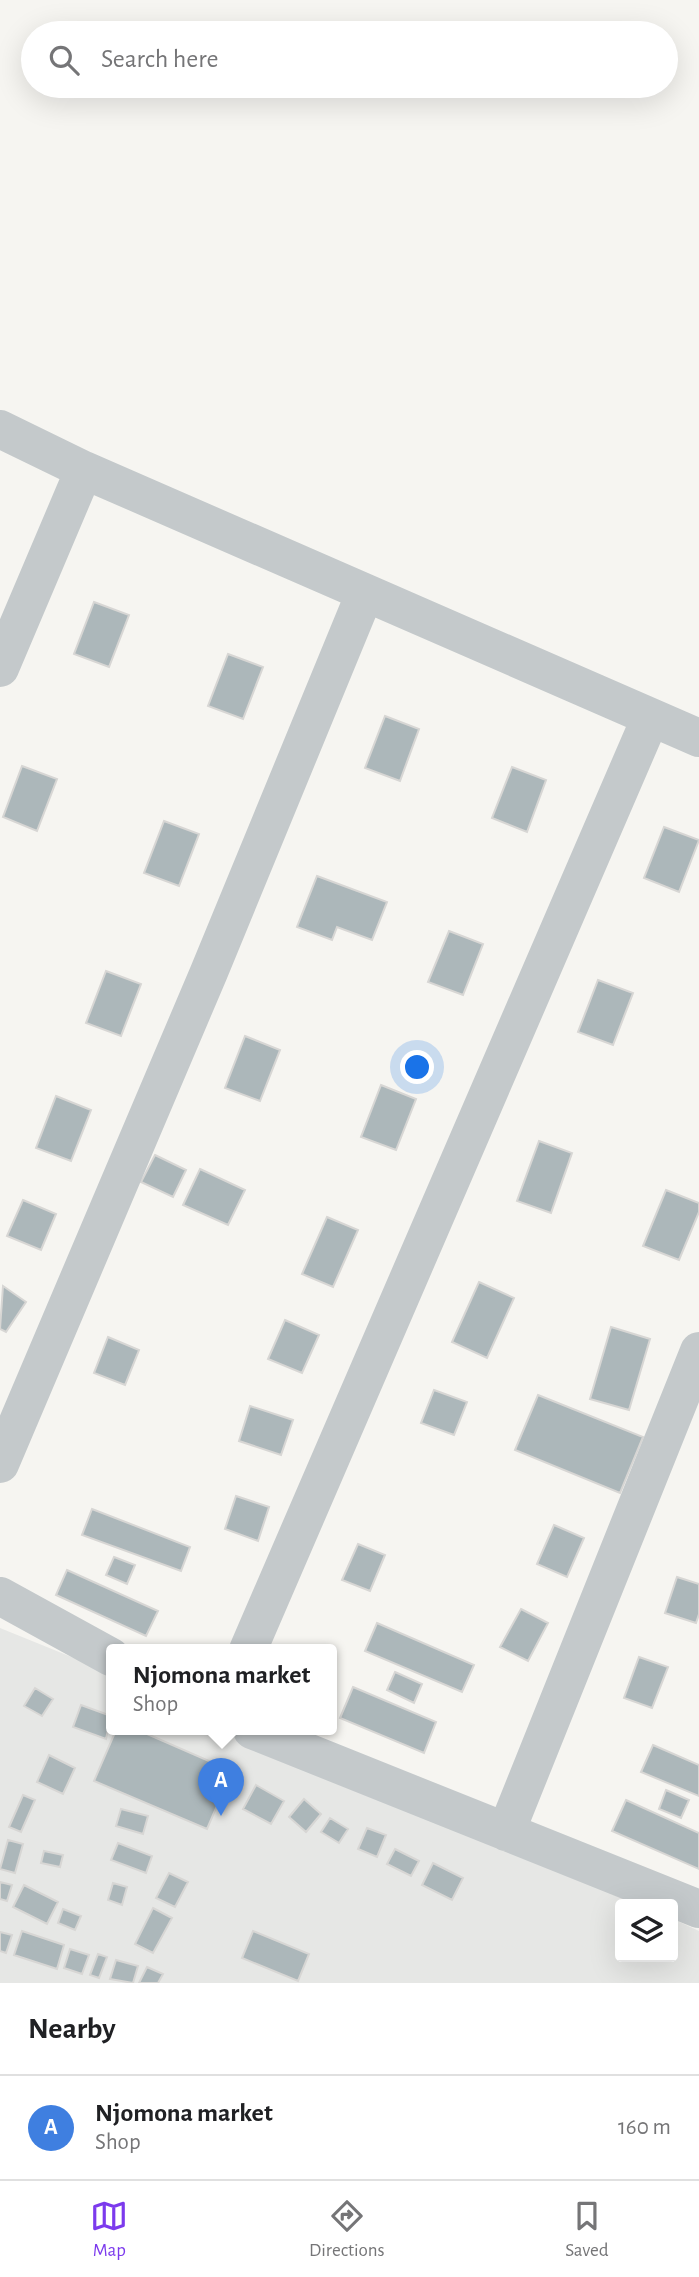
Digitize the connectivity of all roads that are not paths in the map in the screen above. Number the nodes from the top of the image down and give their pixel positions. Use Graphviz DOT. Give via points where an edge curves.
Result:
graph roads {
  1 [pos="0,429"];
  2 [pos="84,470"];
  3 [pos="365,593"];
  4 [pos="0,668"];
  5 [pos="650,719"];
  6 [pos="699,738"];
  7 [pos="699,1351"];
  8 [pos="0,1464"];
  9 [pos="0,1596"];
  10 [pos="251,1644"];
  11 [pos="106,1654"];
  12 [pos="264,1735"];
  13 [pos="506,1832"];
  14 [pos="699,1909"];
  1 -- 2 [label="lane"];
  2 -- 3 [label="lane"];
  2 -- 4 [label="lane"];
  3 -- 5 [label="lane"];
  3 -- 8 [label="lane"];
  5 -- 6 [label="lane"];
  5 -- 10 [label="lane"];
  7 -- 13 [label="lane"];
  9 -- 11 [label="lane"];
  12 -- 13 [label="lane"];
  13 -- 14 [label="lane"];
}
